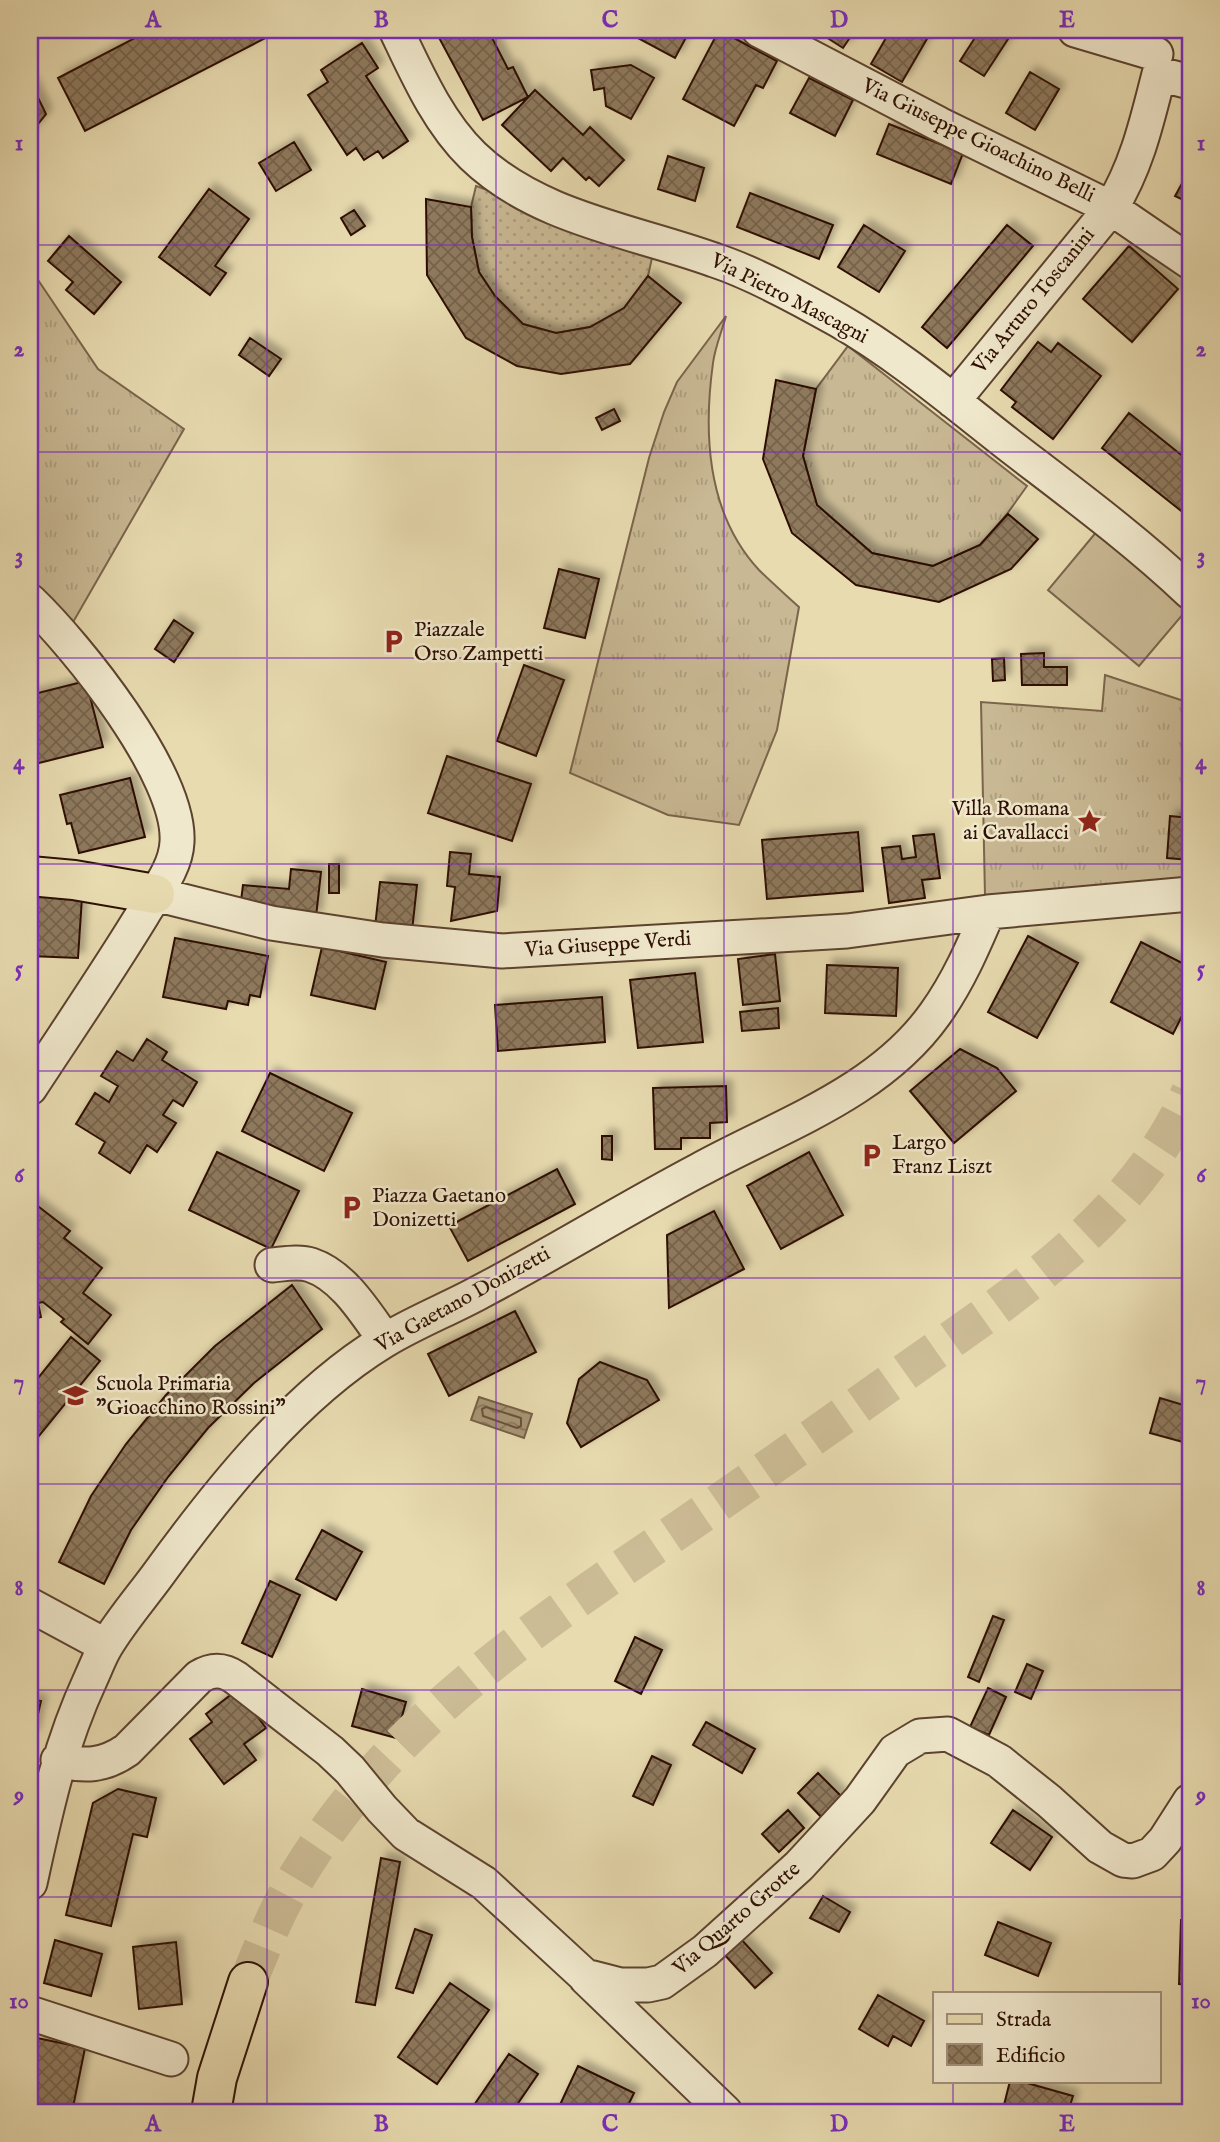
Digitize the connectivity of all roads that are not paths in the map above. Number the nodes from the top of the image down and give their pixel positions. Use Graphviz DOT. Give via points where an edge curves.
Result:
graph roads {
  1 [pos="396,30"];
  2 [pos="759,30"];
  3 [pos="1076,30"];
  4 [pos="1165,60"];
  5 [pos="1111,208"];
  6 [pos="1190,262"];
  7 [pos="953,401"];
  8 [pos="1190,592"];
  9 [pos="30,601"];
  10 [pos="30,876"];
  11 [pos="155,894"];
  12 [pos="1190,894"];
  13 [pos="988,912"];
  14 [pos="30,1088"];
  15 [pos="272,1265"];
  16 [pos="385,1340"];
  17 [pos="30,1605"];
  18 [pos="106,1646"];
  19 [pos="47,1775"];
  20 [pos="1190,1801"];
  21 [pos="30,1883"];
  22 [pos="584,1976"];
  23 [pos="30,2013"];
  24 [pos="171,2059"];
  25 [pos="211,2112"];
  26 [pos="237,2112"];
  27 [pos="725,2112"];
  1 -- 7 [label="street, Via Pietro Mascagni" via="445,122 473,156 499,177 548,205 745,272 849,326"];
  2 -- 5 [label="street, Via Giuseppe Gioachino Belli"];
  3 -- 4 [label="street"];
  4 -- 5 [label="street, Via Arturo Toscanini" via="1127,182"];
  5 -- 6 [label="street, Via Giuseppe Gioachino Belli"];
  5 -- 7 [label="street, Via Arturo Toscanini"];
  7 -- 8 [label="street, Via Pietro Mascagni"];
  9 -- 11 [label="street" via="99,680 144,748 162,785 177,842 170,868"];
  10 -- 11 [label="main road, Via Giuseppe Verdi"];
  11 -- 13 [label="street, Via Giuseppe Verdi" via="271,923 502,951 847,930"];
  11 -- 14 [label="street"];
  12 -- 13 [label="street, Via Giuseppe Verdi"];
  13 -- 16 [label="street, Via Gaetano Donizetti" via="966,963 936,1013 902,1051 861,1084"];
  15 -- 16 [label="street" via="307,1264 327,1273"];
  16 -- 18 [label="street, Via Gaetano Donizetti" via="316,1392 249,1460"];
  17 -- 18 [label="street"];
  18 -- 19 [label="street, Via Gaetano Donizetti"];
  19 -- 21 [label="street, Via Gaetano Donizetti"];
  19 -- 22 [label="street" via="107,1762 127,1749 199,1677 213,1671 231,1675 330,1751 407,1834 484,1883"];
  20 -- 22 [label="street, Via Quarto Grotte" via="1152,1854 1123,1860 1100,1847 999,1761 948,1734 920,1735 895,1752 860,1800 799,1866 674,1976 634,1986"];
  22 -- 27 [label="street"];
  23 -- 24 [label="street"];
  25 -- 26 [label="main road" via="217,2078 260,1987"];
}
